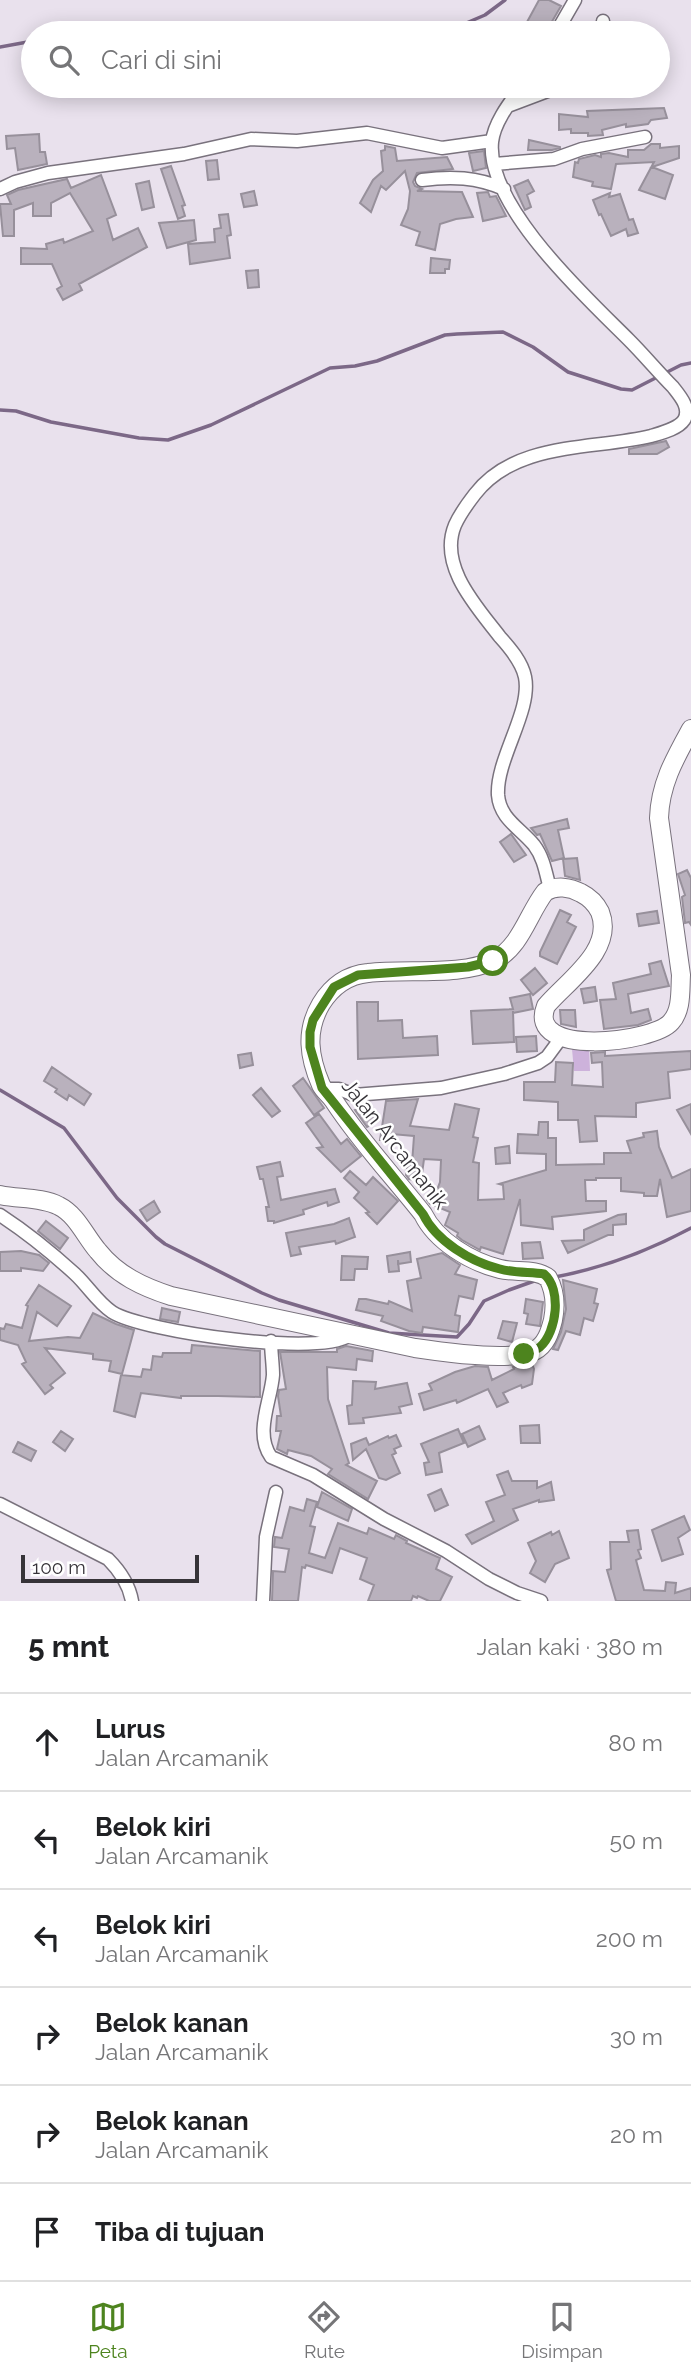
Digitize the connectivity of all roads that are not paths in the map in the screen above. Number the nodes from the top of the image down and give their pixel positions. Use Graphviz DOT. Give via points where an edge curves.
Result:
graph roads {
  1 [pos="575,0"];
  2 [pos="563,21"];
  3 [pos="514,98"];
  4 [pos="529,98"];
  5 [pos="508,106"];
  6 [pos="645,137"];
  7 [pos="492,141"];
  8 [pos="494,164"];
  9 [pos="422,180"];
  10 [pos="0,189"];
  11 [pos="504,189"];
  12 [pos="691,729"];
  13 [pos="550,889"];
  14 [pos="561,1038"];
  15 [pos="322,1088"];
  16 [pos="0,1195"];
  17 [pos="0,1215"];
  18 [pos="351,1334"];
  19 [pos="271,1341"];
  20 [pos="276,1492"];
  21 [pos="0,1504"];
  22 [pos="132,1601"];
  23 [pos="263,1601"];
  24 [pos="541,1601"];
  1 -- 2 [label="street"];
  3 -- 5 [label="street"];
  4 -- 5 [label="street"];
  5 -- 7 [label="street"];
  6 -- 8 [label="street" via="554,159"];
  7 -- 8 [label="street"];
  7 -- 10 [label="street" via="442,148 367,133 297,141 251,139 48,173"];
  8 -- 11 [label="street"];
  9 -- 11 [label="street" via="469,178"];
  11 -- 13 [label="street" via="545,253 673,387 686,410 680,424 658,434 542,453 511,464 486,482 455,525 451,549 458,576 525,674 525,695 498,797 504,814 535,846"];
  12 -- 14 [label="street" via="663,785 659,809 681,975 677,1013 670,1024 655,1032 582,1042"];
  13 -- 14 [label="street" via="563,887 583,893 597,906 603,925 594,954 544,1012 547,1025"];
  13 -- 15 [label="street, Jalan Arcamanik" via="512,945 493,961 468,967 368,973 334,987 310,1032"];
  14 -- 15 [label="street" via="538,1063 442,1088 354,1095"];
  15 -- 18 [label="street, Jalan Arcamanik" via="429,1227 455,1248 501,1270 544,1274 555,1297 548,1336 539,1348 524,1354 415,1349"];
  16 -- 18 [label="street, Jalan Arcamanik" via="60,1206 107,1260 147,1289"];
  17 -- 19 [label="street" via="58,1259 121,1317 191,1335"];
  18 -- 19 [label="street" via="334,1342"];
  19 -- 24 [label="street" via="273,1375 264,1430 271,1457 313,1475 498,1583"];
  20 -- 23 [label="street" via="266,1537"];
  21 -- 22 [label="street" via="108,1559 119,1570"];
}
